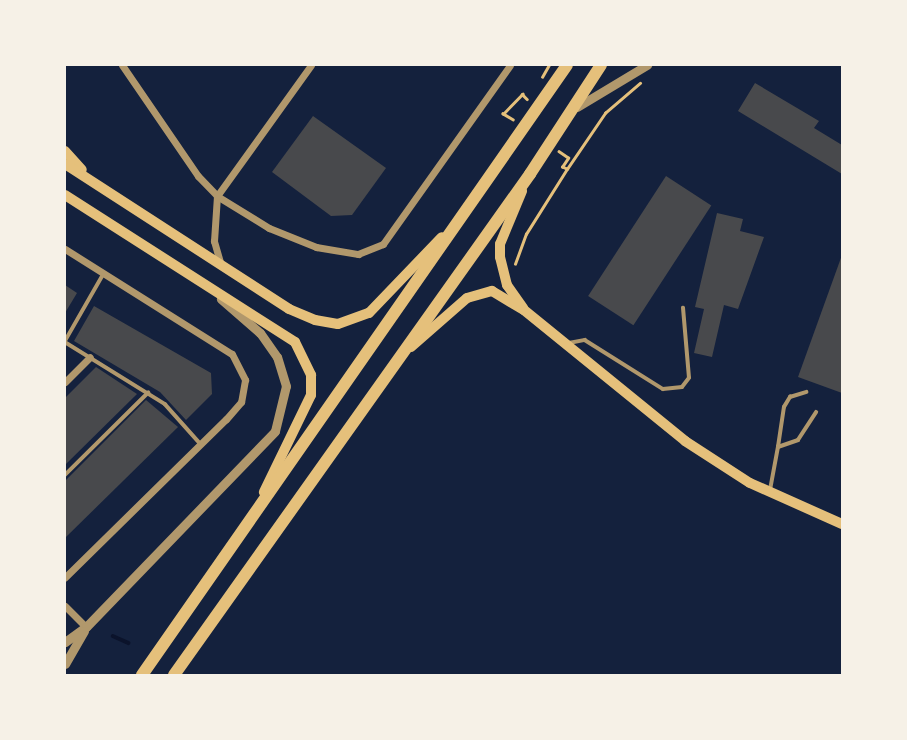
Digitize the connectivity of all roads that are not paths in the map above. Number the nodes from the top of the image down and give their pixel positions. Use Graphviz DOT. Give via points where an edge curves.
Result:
graph roads {
  1 [pos="122,65"];
  2 [pos="312,65"];
  3 [pos="510,65"];
  4 [pos="567,65"];
  5 [pos="601,65"];
  6 [pos="647,65"];
  7 [pos="573,110"];
  8 [pos="65,151"];
  9 [pos="65,163"];
  10 [pos="530,174"];
  11 [pos="94,182"];
  12 [pos="65,195"];
  13 [pos="217,196"];
  14 [pos="466,212"];
  15 [pos="65,249"];
  16 [pos="220,262"];
  17 [pos="104,274"];
  18 [pos="204,284"];
  19 [pos="683,308"];
  20 [pos="524,310"];
  21 [pos="65,341"];
  22 [pos="567,344"];
  23 [pos="404,354"];
  24 [pos="90,357"];
  25 [pos="65,382"];
  26 [pos="806,392"];
  27 [pos="148,393"];
  28 [pos="816,412"];
  29 [pos="201,444"];
  30 [pos="778,447"];
  31 [pos="65,475"];
  32 [pos="770,492"];
  33 [pos="842,524"];
  34 [pos="244,531"];
  35 [pos="65,577"];
  36 [pos="65,606"];
  37 [pos="86,627"];
  38 [pos="65,642"];
  39 [pos="65,664"];
  40 [pos="142,675"];
  41 [pos="174,675"];
  1 -- 13 [label="street" via="198,176"];
  2 -- 13 [label="street"];
  3 -- 13 [label="street" via="383,244 372,250 358,254 316,247 269,228"];
  4 -- 14 [label="highway"];
  5 -- 7 [label="highway"];
  6 -- 7 [label="street"];
  7 -- 10 [label="highway"];
  8 -- 11 [label="main road"];
  9 -- 11 [label="main road"];
  10 -- 20 [label="main road" via="500,243 507,285"];
  10 -- 23 [label="highway"];
  11 -- 16 [label="main road"];
  12 -- 18 [label="main road"];
  13 -- 16 [label="street" via="214,241"];
  14 -- 16 [label="main road" via="369,313 352,322 315,320 289,309"];
  14 -- 34 [label="highway"];
  15 -- 17 [label="street"];
  17 -- 21 [label="lane"];
  17 -- 29 [label="street" via="232,354 239,364 245,380 241,402"];
  18 -- 34 [label="main road" via="295,342 310,375 305,413"];
  18 -- 37 [label="street" via="260,333 277,357 286,386 282,415 262,448"];
  19 -- 22 [label="lane" via="689,377 682,387 663,389 585,340"];
  20 -- 22 [label="main road"];
  20 -- 23 [label="main road" via="492,291 475,293"];
  21 -- 24 [label="lane"];
  22 -- 32 [label="main road" via="685,441"];
  23 -- 41 [label="highway"];
  24 -- 25 [label="street"];
  24 -- 27 [label="lane"];
  26 -- 30 [label="lane" via="790,397 784,407"];
  27 -- 29 [label="lane"];
  27 -- 31 [label="lane"];
  28 -- 30 [label="lane" via="798,440"];
  29 -- 35 [label="street"];
  30 -- 32 [label="lane"];
  32 -- 33 [label="main road"];
  34 -- 40 [label="highway"];
  36 -- 37 [label="street"];
  37 -- 38 [label="street"];
  37 -- 39 [label="street"];
}
